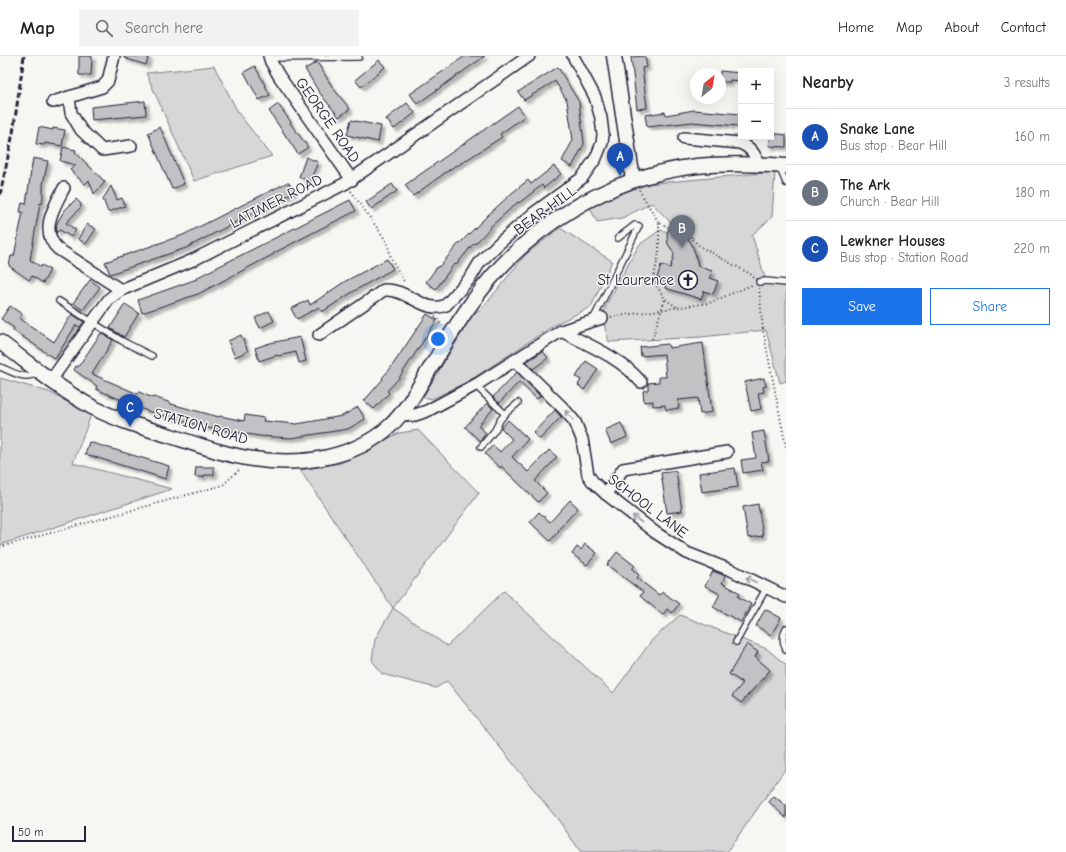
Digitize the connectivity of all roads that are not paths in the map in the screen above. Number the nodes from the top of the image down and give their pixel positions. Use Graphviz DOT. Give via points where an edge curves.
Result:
graph roads {
  1 [pos="114,56"];
  2 [pos="529,56"];
  3 [pos="573,56"];
  4 [pos="614,56"];
  5 [pos="270,57"];
  6 [pos="359,57"];
  7 [pos="69,97"];
  8 [pos="53,102"];
  9 [pos="684,138"];
  10 [pos="131,146"];
  11 [pos="758,165"];
  12 [pos="783,166"];
  13 [pos="633,180"];
  14 [pos="349,181"];
  15 [pos="786,183"];
  16 [pos="64,188"];
  17 [pos="618,238"];
  18 [pos="471,277"];
  19 [pos="758,282"];
  20 [pos="786,283"];
  21 [pos="484,287"];
  22 [pos="121,290"];
  23 [pos="59,301"];
  24 [pos="598,319"];
  25 [pos="92,323"];
  26 [pos="561,331"];
  27 [pos="319,335"];
  28 [pos="0,342"];
  29 [pos="152,356"];
  30 [pos="515,361"];
  31 [pos="0,367"];
  32 [pos="39,371"];
  33 [pos="51,380"];
  34 [pos="642,382"];
  35 [pos="475,385"];
  36 [pos="518,402"];
  37 [pos="402,412"];
  38 [pos="505,414"];
  39 [pos="481,447"];
  40 [pos="727,452"];
  41 [pos="606,494"];
  42 [pos="767,587"];
  43 [pos="786,597"];
  44 [pos="786,628"];
  45 [pos="736,642"];
  46 [pos="786,650"];
  1 -- 7 [label="street" via="108,81 102,87"];
  2 -- 14 [label="street, LATIMER ROAD"];
  3 -- 18 [label="street" via="595,97 601,118 603,135 596,158 582,178 534,213 497,245 480,262"];
  4 -- 13 [label="street"];
  5 -- 6 [label="lane"];
  5 -- 14 [label="street, GEORGE ROAD" via="279,76"];
  7 -- 8 [label="street"];
  7 -- 10 [label="street" via="71,113 81,130 102,150"];
  9 -- 11 [label="street" via="740,143 753,152"];
  11 -- 12 [label="street, BEAR HILL"];
  11 -- 13 [label="street, BEAR HILL" via="694,166"];
  12 -- 15 [label="lane"];
  13 -- 21 [label="street, BEAR HILL" via="589,199 556,221 518,251"];
  14 -- 22 [label="street, LATIMER ROAD" via="193,260"];
  16 -- 22 [label="street" via="52,212 49,224 50,239 58,249"];
  17 -- 24 [label="lane" via="635,225 639,226"];
  18 -- 21 [label="street"];
  18 -- 27 [label="street" via="446,305 437,308 396,290 381,291"];
  19 -- 20 [label="lane"];
  21 -- 37 [label="street, BEAR HILL"];
  22 -- 25 [label="street, LATIMER ROAD" via="109,299"];
  23 -- 25 [label="lane"];
  24 -- 26 [label="street"];
  25 -- 29 [label="lane"];
  25 -- 33 [label="street, LATIMER ROAD"];
  26 -- 30 [label="street"];
  26 -- 34 [label="street" via="616,360"];
  28 -- 32 [label="street, STATION ROAD"];
  30 -- 35 [label="street"];
  41 -- 30 [label="street, SCHOOL LANE, one-way" via="588,474 582,439 575,422"];
  31 -- 32 [label="lane" via="25,376 31,376"];
  32 -- 33 [label="street, STATION ROAD"];
  33 -- 37 [label="street, STATION ROAD" via="86,403 119,419 215,450 252,459 301,460 352,450 370,441 390,426"];
  35 -- 37 [label="street" via="416,415"];
  35 -- 38 [label="lane"];
  36 -- 38 [label="lane"];
  38 -- 39 [label="lane"];
  40 -- 41 [label="street" via="623,469"];
  42 -- 41 [label="street, SCHOOL LANE, one-way" via="681,550"];
  42 -- 43 [label="street, SCHOOL LANE"];
  42 -- 45 [label="lane"];
  44 -- 46 [label="lane" via="782,643"];
}
